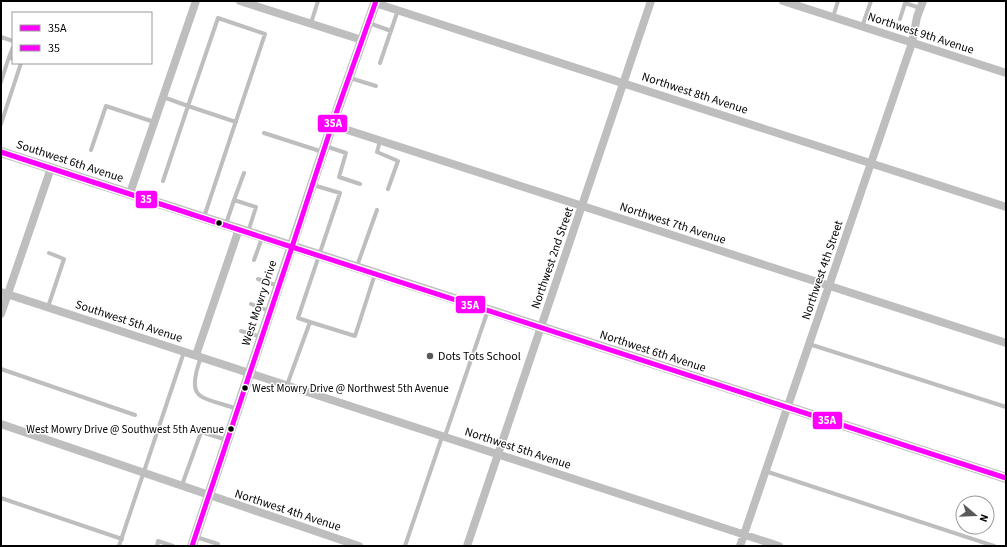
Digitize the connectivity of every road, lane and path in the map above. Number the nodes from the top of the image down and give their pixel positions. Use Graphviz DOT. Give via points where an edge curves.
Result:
graph roads {
  1 [pos="196,1"];
  2 [pos="318,1"];
  3 [pos="651,1"];
  4 [pos="783,1"];
  5 [pos="838,1"];
  6 [pos="871,1"];
  7 [pos="246,2"];
  8 [pos="375,2"];
  9 [pos="921,4"];
  10 [pos="398,10"];
  11 [pos="832,17"];
  12 [pos="900,19"];
  13 [pos="368,23"];
  14 [pos="311,24"];
  15 [pos="862,27"];
  16 [pos="391,31"];
  17 [pos="1,37"];
  18 [pos="362,40"];
  19 [pos="12,42"];
  20 [pos="912,43"];
  21 [pos="11,58"];
  22 [pos="380,62"];
  23 [pos="21,64"];
  24 [pos="1006,73"];
  25 [pos="348,77"];
  26 [pos="1,82"];
  27 [pos="624,82"];
  28 [pos="376,86"];
  29 [pos="163,97"];
  30 [pos="188,106"];
  31 [pos="154,122"];
  32 [pos="236,122"];
  33 [pos="1,124"];
  34 [pos="332,125"];
  35 [pos="264,133"];
  36 [pos="380,141"];
  37 [pos="324,149"];
  38 [pos="91,150"];
  39 [pos="1,152"];
  40 [pos="870,164"];
  41 [pos="51,168"];
  42 [pos="244,173"];
  43 [pos="163,181"];
  44 [pos="360,184"];
  45 [pos="312,185"];
  46 [pos="388,189"];
  47 [pos="130,193"];
  48 [pos="234,200"];
  49 [pos="582,206"];
  50 [pos="1006,207"];
  51 [pos="377,210"];
  52 [pos="204,218"];
  53 [pos="225,225"];
  54 [pos="244,231"];
  55 [pos="263,237"];
  56 [pos="292,246"];
  57 [pos="49,253"];
  58 [pos="320,256"];
  59 [pos="254,260"];
  60 [pos="356,268"];
  61 [pos="375,274"];
  62 [pos="258,279"];
  63 [pos="278,286"];
  64 [pos="829,286"];
  65 [pos="4,293"];
  66 [pos="251,304"];
  67 [pos="48,308"];
  68 [pos="488,310"];
  69 [pos="270,311"];
  70 [pos="1,314"];
  71 [pos="310,322"];
  72 [pos="541,328"];
  73 [pos="241,331"];
  74 [pos="261,337"];
  75 [pos="809,343"];
  76 [pos="1006,343"];
  77 [pos="184,352"];
  78 [pos="198,356"];
  79 [pos="1,369"];
  80 [pos="250,373"];
  81 [pos="287,385"];
  82 [pos="1006,407"];
  83 [pos="786,408"];
  84 [pos="238,409"];
  85 [pos="135,415"];
  86 [pos="1,424"];
  87 [pos="444,436"];
  88 [pos="228,440"];
  89 [pos="497,454"];
  90 [pos="765,471"];
  91 [pos="144,472"];
  92 [pos="1006,478"];
  93 [pos="182,485"];
  94 [pos="210,496"];
  95 [pos="1,498"];
  96 [pos="744,534"];
  97 [pos="122,539"];
  98 [pos="194,541"];
  99 [pos="119,546"];
  100 [pos="157,546"];
  101 [pos="173,546"];
  102 [pos="218,546"];
  103 [pos="359,546"];
  104 [pos="405,546"];
  105 [pos="467,546"];
  106 [pos="740,546"];
  107 [pos="779,546"];
  108 [pos="994,546"];
  1 -- 29 [label="street"];
  2 -- 14 [label="lane"];
  3 -- 27 [label="street, Northwest 2nd Street"];
  4 -- 11 [label="street, Northwest 9th Avenue"];
  5 -- 11 [label="lane"];
  6 -- 15 [label="lane"];
  7 -- 14 [label="street"];
  8 -- 10 [label="street, Northwest 8th Avenue"];
  8 -- 13 [label="street, West Mowry Drive"];
  9 -- 12 [label="lane" via="905,3"];
  9 -- 20 [label="street, Northwest 4th Street"];
  10 -- 16 [label="lane"];
  10 -- 27 [label="street, Northwest 8th Avenue"];
  11 -- 15 [label="street, Northwest 9th Avenue"];
  13 -- 16 [label="lane"];
  13 -- 18 [label="street, West Mowry Drive"];
  14 -- 18 [label="street"];
  15 -- 20 [label="street, Northwest 9th Avenue"];
  16 -- 22 [label="lane"];
  17 -- 19 [label="lane"];
  18 -- 25 [label="street, West Mowry Drive"];
  20 -- 24 [label="street, Northwest 9th Avenue"];
  20 -- 40 [label="street, Northwest 4th Street"];
  21 -- 26 [label="lane"];
  23 -- 33 [label="lane"];
  25 -- 28 [label="lane"];
  25 -- 34 [label="street, West Mowry Drive"];
  27 -- 40 [label="street, Northwest 8th Avenue"];
  27 -- 49 [label="street, Northwest 2nd Street"];
  29 -- 30 [label="lane"];
  29 -- 31 [label="street"];
  30 -- 32 [label="lane"];
  30 -- 32 [label="lane" via="218,18 265,34"];
  30 -- 43 [label="lane"];
  31 -- 38 [label="lane" via="106,106"];
  31 -- 47 [label="street"];
  32 -- 52 [label="lane"];
  34 -- 36 [label="street, Northwest 7th Avenue"];
  34 -- 37 [label="street, West Mowry Drive"];
  35 -- 37 [label="lane"];
  36 -- 46 [label="lane" via="377,152 398,161"];
  36 -- 49 [label="street, Northwest 7th Avenue"];
  37 -- 44 [label="lane" via="346,153 338,177"];
  37 -- 45 [label="street, West Mowry Drive"];
  39 -- 41 [label="street, Southwest 6th Avenue"];
  40 -- 50 [label="street, Northwest 8th Avenue"];
  40 -- 64 [label="street, Northwest 4th Street"];
  41 -- 47 [label="street, Southwest 6th Avenue"];
  41 -- 65 [label="street"];
  42 -- 48 [label="lane"];
  45 -- 56 [label="street, West Mowry Drive"];
  45 -- 58 [label="lane" via="340,193"];
  47 -- 52 [label="street, Southwest 6th Avenue"];
  48 -- 53 [label="lane"];
  48 -- 54 [label="lane" via="256,206"];
  49 -- 64 [label="street, Northwest 7th Avenue"];
  49 -- 72 [label="street, Northwest 2nd Street"];
  51 -- 60 [label="lane"];
  52 -- 53 [label="street, Southwest 6th Avenue"];
  53 -- 54 [label="street, Southwest 6th Avenue"];
  54 -- 55 [label="street, Southwest 6th Avenue"];
  54 -- 78 [label="street"];
  55 -- 56 [label="street, Southwest 6th Avenue"];
  55 -- 59 [label="lane"];
  56 -- 58 [label="street, Northwest 6th Avenue"];
  56 -- 63 [label="street, West Mowry Drive"];
  57 -- 67 [label="lane" via="64,259"];
  58 -- 60 [label="street, Northwest 6th Avenue"];
  58 -- 71 [label="lane" via="298,318"];
  60 -- 61 [label="street, Northwest 6th Avenue"];
  61 -- 68 [label="street, Northwest 6th Avenue"];
  61 -- 71 [label="lane" via="355,336"];
  62 -- 63 [label="lane"];
  63 -- 69 [label="street, West Mowry Drive"];
  64 -- 75 [label="street, Northwest 4th Street"];
  64 -- 76 [label="street, Northwest 7th Avenue"];
  65 -- 67 [label="street, Southwest 5th Avenue"];
  65 -- 70 [label="street"];
  66 -- 69 [label="lane"];
  67 -- 77 [label="street, Southwest 5th Avenue"];
  68 -- 72 [label="street, Northwest 6th Avenue"];
  68 -- 87 [label="lane"];
  69 -- 74 [label="street, West Mowry Drive"];
  71 -- 81 [label="lane"];
  72 -- 83 [label="street, Northwest 6th Avenue"];
  72 -- 89 [label="street, Northwest 2nd Street"];
  73 -- 74 [label="lane"];
  74 -- 80 [label="street, West Mowry Drive"];
  75 -- 82 [label="lane"];
  75 -- 83 [label="street, Northwest 4th Street"];
  77 -- 78 [label="street, Southwest 5th Avenue"];
  77 -- 91 [label="lane"];
  78 -- 80 [label="street, Southwest 5th Avenue"];
  78 -- 84 [label="lane" via="194,388 199,396"];
  79 -- 85 [label="lane"];
  80 -- 81 [label="street, Northwest 5th Avenue"];
  80 -- 84 [label="street, West Mowry Drive"];
  81 -- 87 [label="street, Northwest 5th Avenue"];
  83 -- 90 [label="street, Northwest 4th Street"];
  83 -- 92 [label="street, Northwest 6th Avenue"];
  84 -- 88 [label="street, West Mowry Drive"];
  86 -- 91 [label="street, Northwest 4th Avenue"];
  87 -- 89 [label="street, Northwest 5th Avenue"];
  87 -- 104 [label="lane"];
  88 -- 93 [label="lane" via="201,432"];
  88 -- 94 [label="street, West Mowry Drive"];
  89 -- 96 [label="street, Northwest 5th Avenue"];
  89 -- 105 [label="street, Northwest 2nd Street"];
  90 -- 96 [label="street, Northwest 4th Street"];
  90 -- 108 [label="lane"];
  91 -- 93 [label="street, Northwest 4th Avenue"];
  91 -- 97 [label="lane"];
  93 -- 94 [label="street, Northwest 4th Avenue"];
  94 -- 98 [label="street, West Mowry Drive"];
  94 -- 103 [label="street, Northwest 4th Avenue"];
  95 -- 97 [label="lane"];
  96 -- 106 [label="street, Northwest 4th Street"];
  96 -- 107 [label="street, Northwest 5th Avenue"];
  97 -- 99 [label="lane"];
  98 -- 102 [label="lane"];
  100 -- 101 [label="lane" via="158,541"];
}
